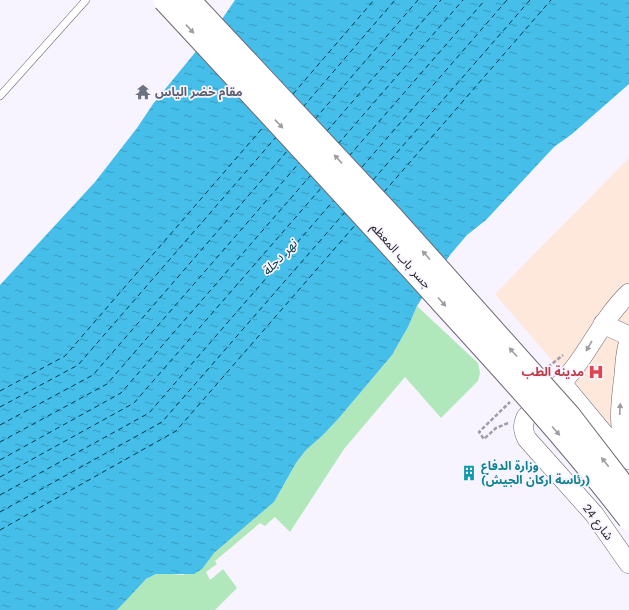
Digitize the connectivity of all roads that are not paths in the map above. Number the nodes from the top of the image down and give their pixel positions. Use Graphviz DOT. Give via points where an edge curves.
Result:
graph roads {
  1 [pos="86,0"];
  2 [pos="164,0"];
  3 [pos="189,0"];
  4 [pos="0,96"];
  5 [pos="629,293"];
  6 [pos="603,324"];
  7 [pos="629,336"];
  8 [pos="629,342"];
  9 [pos="562,383"];
  10 [pos="529,384"];
  11 [pos="629,460"];
  12 [pos="629,464"];
  13 [pos="629,493"];
  14 [pos="629,519"];
  15 [pos="629,564"];
  1 -- 4 [label="lane"];
  2 -- 10 [label="main road, جسر باب المعظم, one-way, bridge" via="364,216"];
  10 -- 3 [label="main road, جسر باب المعظم, one-way, bridge" via="393,218"];
  5 -- 6 [label="street"];
  6 -- 7 [label="street"];
  6 -- 9 [label="street, one-way" via="583,357"];
  11 -- 8 [label="street, one-way" via="620,429"];
  9 -- 12 [label="street"];
  9 -- 15 [label="street, شارع 24" via="526,417 523,432 594,514"];
  13 -- 10 [label="main road, جسر باب المعظم, one-way, bridge" via="569,415"];
  10 -- 14 [label="main road, جسر باب المعظم, one-way, bridge"];
}
